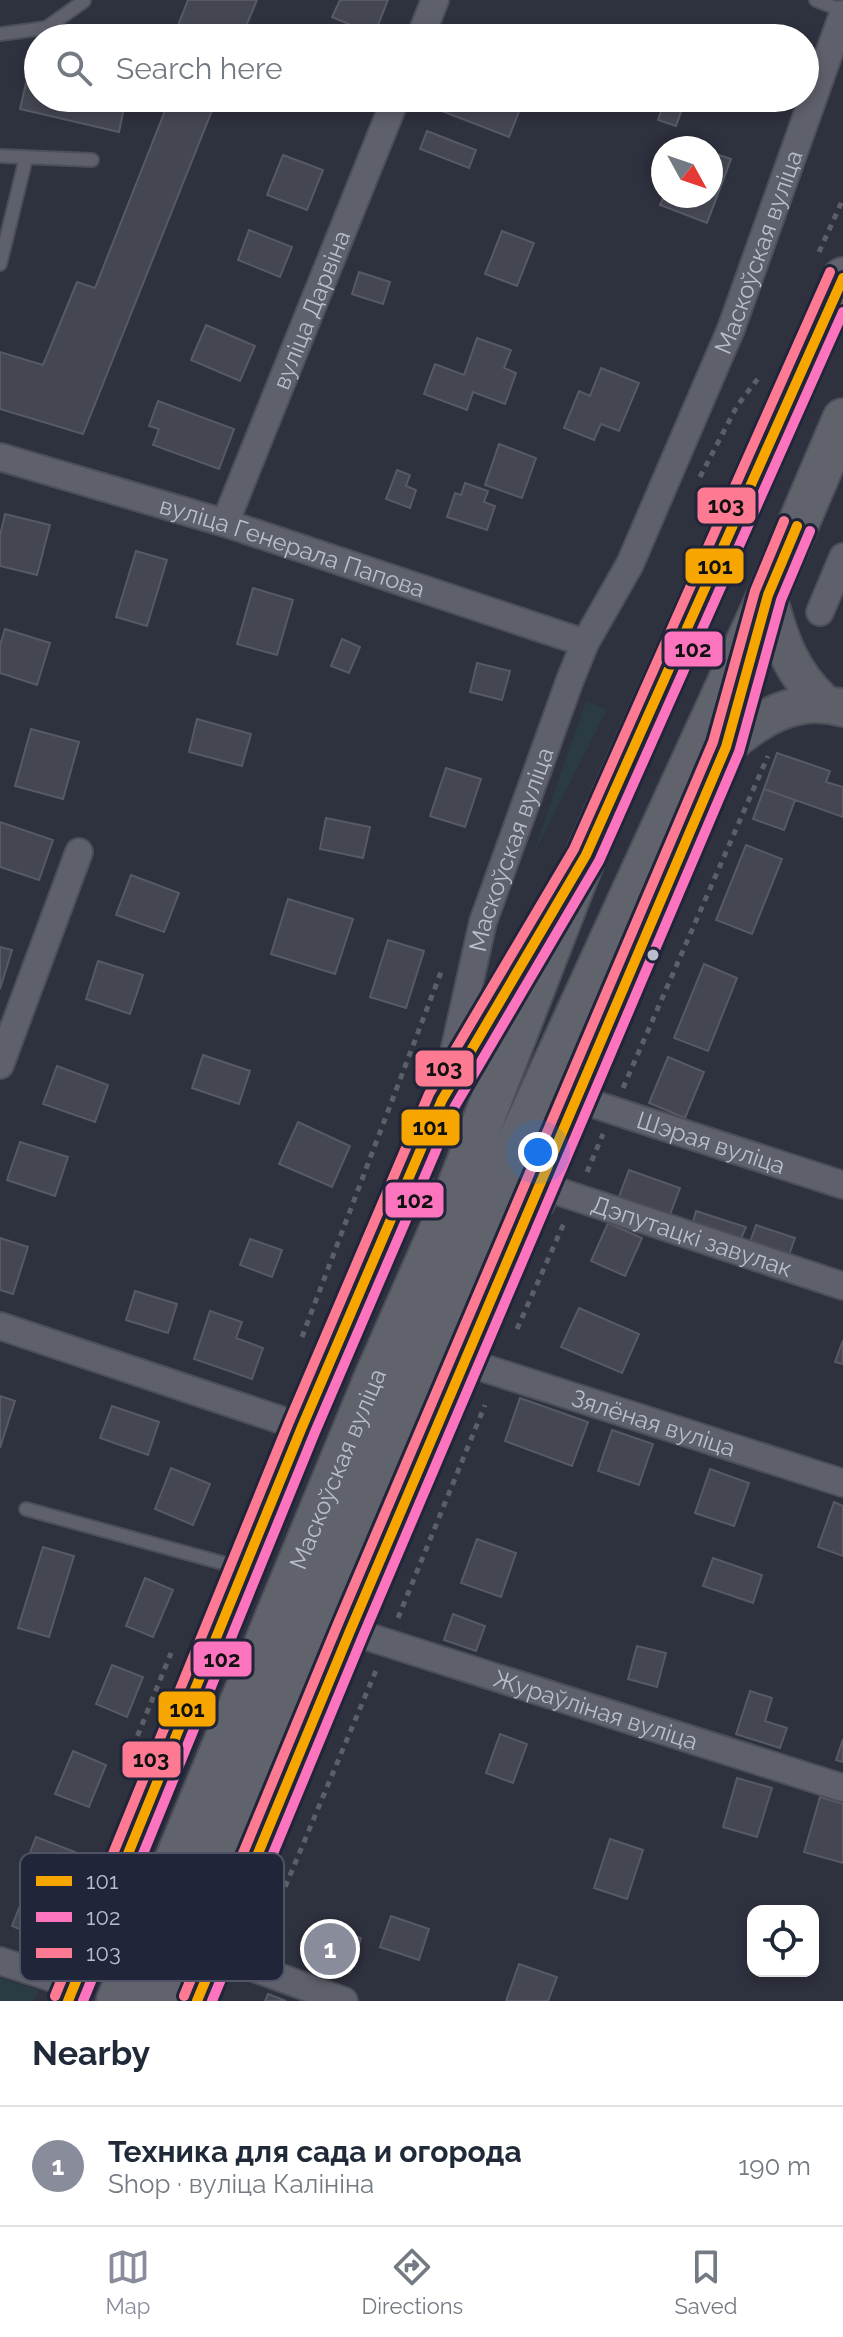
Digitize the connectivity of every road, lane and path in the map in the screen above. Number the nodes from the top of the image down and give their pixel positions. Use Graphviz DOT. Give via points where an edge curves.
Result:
graph roads {
  1 [pos="435,0"];
  2 [pos="816,0"];
  3 [pos="84,1"];
  4 [pos="843,12"];
  5 [pos="52,24"];
  6 [pos="426,24"];
  7 [pos="24,31"];
  8 [pos="0,34"];
  9 [pos="819,80"];
  10 [pos="390,112"];
  11 [pos="808,112"];
  12 [pos="0,156"];
  13 [pos="26,158"];
  14 [pos="92,160"];
  15 [pos="843,199"];
  16 [pos="0,264"];
  17 [pos="830,266"];
  18 [pos="768,365"];
  19 [pos="843,419"];
  20 [pos="0,457"];
  21 [pos="694,489"];
  22 [pos="225,523"];
  23 [pos="843,557"];
  24 [pos="768,595"];
  25 [pos="820,612"];
  26 [pos="585,643"];
  27 [pos="833,705"];
  28 [pos="726,747"];
  29 [pos="79,852"];
  30 [pos="586,855"];
  31 [pos="445,960"];
  32 [pos="0,1065"];
  33 [pos="578,1099"];
  34 [pos="442,1100"];
  35 [pos="481,1178"];
  36 [pos="843,1185"];
  37 [pos="404,1190"];
  38 [pos="538,1193"];
  39 [pos="466,1216"];
  40 [pos="843,1286"];
  41 [pos="0,1326"];
  42 [pos="298,1348"];
  43 [pos="465,1362"];
  44 [pos="302,1427"];
  45 [pos="843,1483"];
  46 [pos="26,1509"];
  47 [pos="244,1569"];
  48 [pos="350,1631"];
  49 [pos="175,1643"];
  50 [pos="347,1741"];
  51 [pos="130,1756"];
  52 [pos="843,1788"];
  53 [pos="129,1853"];
  54 [pos="178,1853"];
  55 [pos="216,1853"];
  56 [pos="258,1853"];
  57 [pos="284,1892"];
  58 [pos="0,1961"];
  59 [pos="20,1970"];
  60 [pos="284,1979"];
  61 [pos="45,1981"];
  62 [pos="125,1981"];
  63 [pos="166,1981"];
  64 [pos="205,1981"];
  65 [pos="72,1993"];
  66 [pos="117,2001"];
  67 [pos="158,2001"];
  68 [pos="197,2001"];
  69 [pos="344,2001"];
  1 -- 6 [label="street"];
  2 -- 4 [label="lane"];
  3 -- 5 [label="lane"];
  4 -- 9 [label="street, Маскоўская вуліца"];
  7 -- 8 [label="lane"];
  10 -- 22 [label="street, вуліца Дарвіна"];
  11 -- 26 [label="street, Маскоўская вуліца" via="731,329 630,564"];
  12 -- 13 [label="lane"];
  13 -- 14 [label="lane"];
  13 -- 16 [label="lane"];
  15 -- 17 [label="path"];
  17 -- 30 [label="main road, Маскоўская вуліца"];
  18 -- 21 [label="path" via="737,406"];
  19 -- 24 [label="main road, Маскоўская вуліца"];
  20 -- 22 [label="street, вуліца Генерала Папова"];
  22 -- 26 [label="street, вуліца Генерала Папова"];
  23 -- 25 [label="street"];
  24 -- 27 [label="street" via="784,651 808,688"];
  24 -- 28 [label="street, Маскоўская вуліца"];
  24 -- 35 [label="main road, Маскоўская вуліца"];
  26 -- 34 [label="street, Маскоўская вуліца" via="483,922"];
  27 -- 28 [label="street" via="783,709"];
  28 -- 33 [label="street, Маскоўская вуліца"];
  29 -- 32 [label="street"];
  30 -- 34 [label="main road"];
  30 -- 35 [label="main road, Маскоўская вуліца"];
  31 -- 42 [label="path"];
  33 -- 36 [label="street, Шэрая вуліца"];
  33 -- 38 [label="street, Маскоўская вуліца"];
  34 -- 37 [label="street, Маскоўская вуліца"];
  35 -- 38 [label="main road"];
  35 -- 39 [label="main road, Маскоўская вуліца"];
  37 -- 39 [label="main road"];
  37 -- 44 [label="street, Маскоўская вуліца"];
  38 -- 40 [label="street, Дэпутацкі завулак"];
  38 -- 43 [label="street, Маскоўская вуліца"];
  39 -- 54 [label="main road, Маскоўская вуліца" via="375,1377"];
  39 -- 55 [label="main road, Маскоўская вуліца"];
  41 -- 44 [label="street"];
  43 -- 45 [label="street, Зялёная вуліца"];
  43 -- 48 [label="street, Маскоўская вуліца"];
  44 -- 47 [label="street, Маскоўская вуліца"];
  46 -- 47 [label="lane"];
  47 -- 53 [label="street, Маскоўская вуліца"];
  48 -- 52 [label="street, Жураўліная вуліца"];
  48 -- 56 [label="street, Маскоўская вуліца"];
  49 -- 51 [label="path"];
  50 -- 57 [label="path"];
  58 -- 59 [label="street"];
  60 -- 69 [label="street"];
  61 -- 65 [label="street"];
  62 -- 66 [label="main road, Маскоўская вуліца"];
  63 -- 67 [label="main road, Маскоўская вуліца"];
  64 -- 68 [label="street, Маскоўская вуліца"];
}
